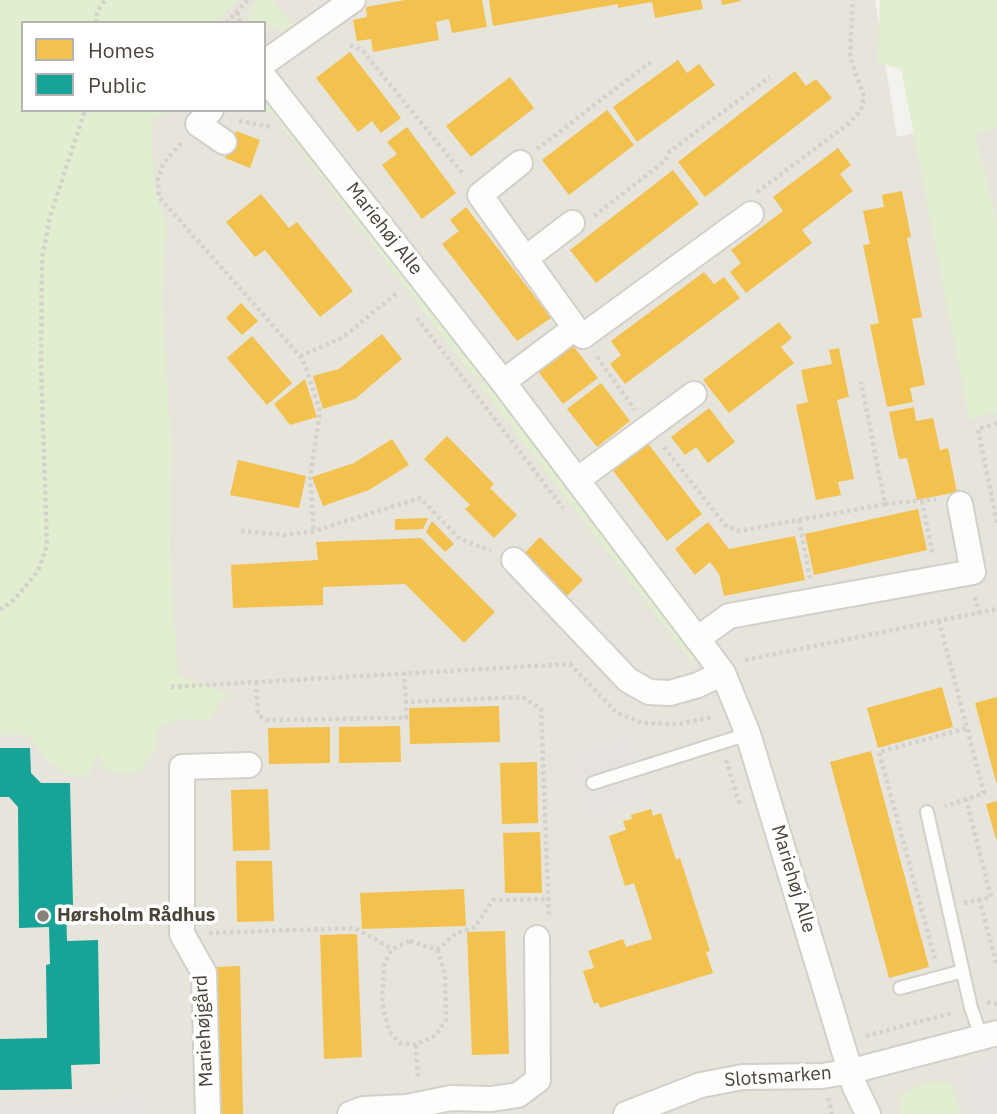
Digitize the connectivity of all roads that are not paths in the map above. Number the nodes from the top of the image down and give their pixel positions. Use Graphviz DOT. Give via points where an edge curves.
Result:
graph roads {
  1 [pos="353,0"];
  2 [pos="266,62"];
  3 [pos="266,80"];
  4 [pos="214,117"];
  5 [pos="224,142"];
  6 [pos="520,163"];
  7 [pos="751,215"];
  8 [pos="572,223"];
  9 [pos="525,259"];
  10 [pos="579,332"];
  11 [pos="503,382"];
  12 [pos="694,394"];
  13 [pos="576,480"];
  14 [pos="960,504"];
  15 [pos="513,560"];
  16 [pos="697,639"];
  17 [pos="723,673"];
  18 [pos="748,734"];
  19 [pos="248,765"];
  20 [pos="593,783"];
  21 [pos="927,812"];
  22 [pos="537,939"];
  23 [pos="963,971"];
  24 [pos="900,988"];
  25 [pos="989,1035"];
  26 [pos="853,1079"];
  27 [pos="412,1109"];
  28 [pos="208,1114"];
  29 [pos="350,1114"];
  30 [pos="626,1114"];
  31 [pos="855,1114"];
  32 [pos="868,1114"];
  1 -- 2 [label="street"];
  3 -- 11 [label="street, Mariehøj Alle"];
  4 -- 5 [label="street"];
  6 -- 9 [label="street" via="480,195"];
  7 -- 10 [label="street"];
  8 -- 9 [label="street"];
  9 -- 10 [label="street"];
  10 -- 11 [label="street"];
  11 -- 13 [label="street, Mariehøj Alle"];
  12 -- 13 [label="street"];
  13 -- 16 [label="street, Mariehøj Alle"];
  14 -- 16 [label="street" via="973,572 729,616"];
  15 -- 17 [label="street" via="628,680 649,692 670,693"];
  16 -- 17 [label="street, Mariehøj Alle"];
  17 -- 18 [label="street, Mariehøj Alle"];
  18 -- 20 [label="lane"];
  18 -- 26 [label="street, Mariehøj Alle"];
  19 -- 28 [label="street, Mariehøjgård" via="182,767 182,934 204,973"];
  21 -- 23 [label="lane"];
  22 -- 27 [label="street" via="538,1080 518,1094 451,1098"];
  23 -- 24 [label="lane"];
  23 -- 25 [label="lane" via="971,1008"];
  25 -- 26 [label="street, Slotsmarken"];
  26 -- 30 [label="street, Slotsmarken" via="732,1079 701,1085"];
  26 -- 31 [label="street, Mariehøj Alle"];
  26 -- 32 [label="street, Mariehøj Alle"];
  27 -- 29 [label="street" via="363,1109"];
}
